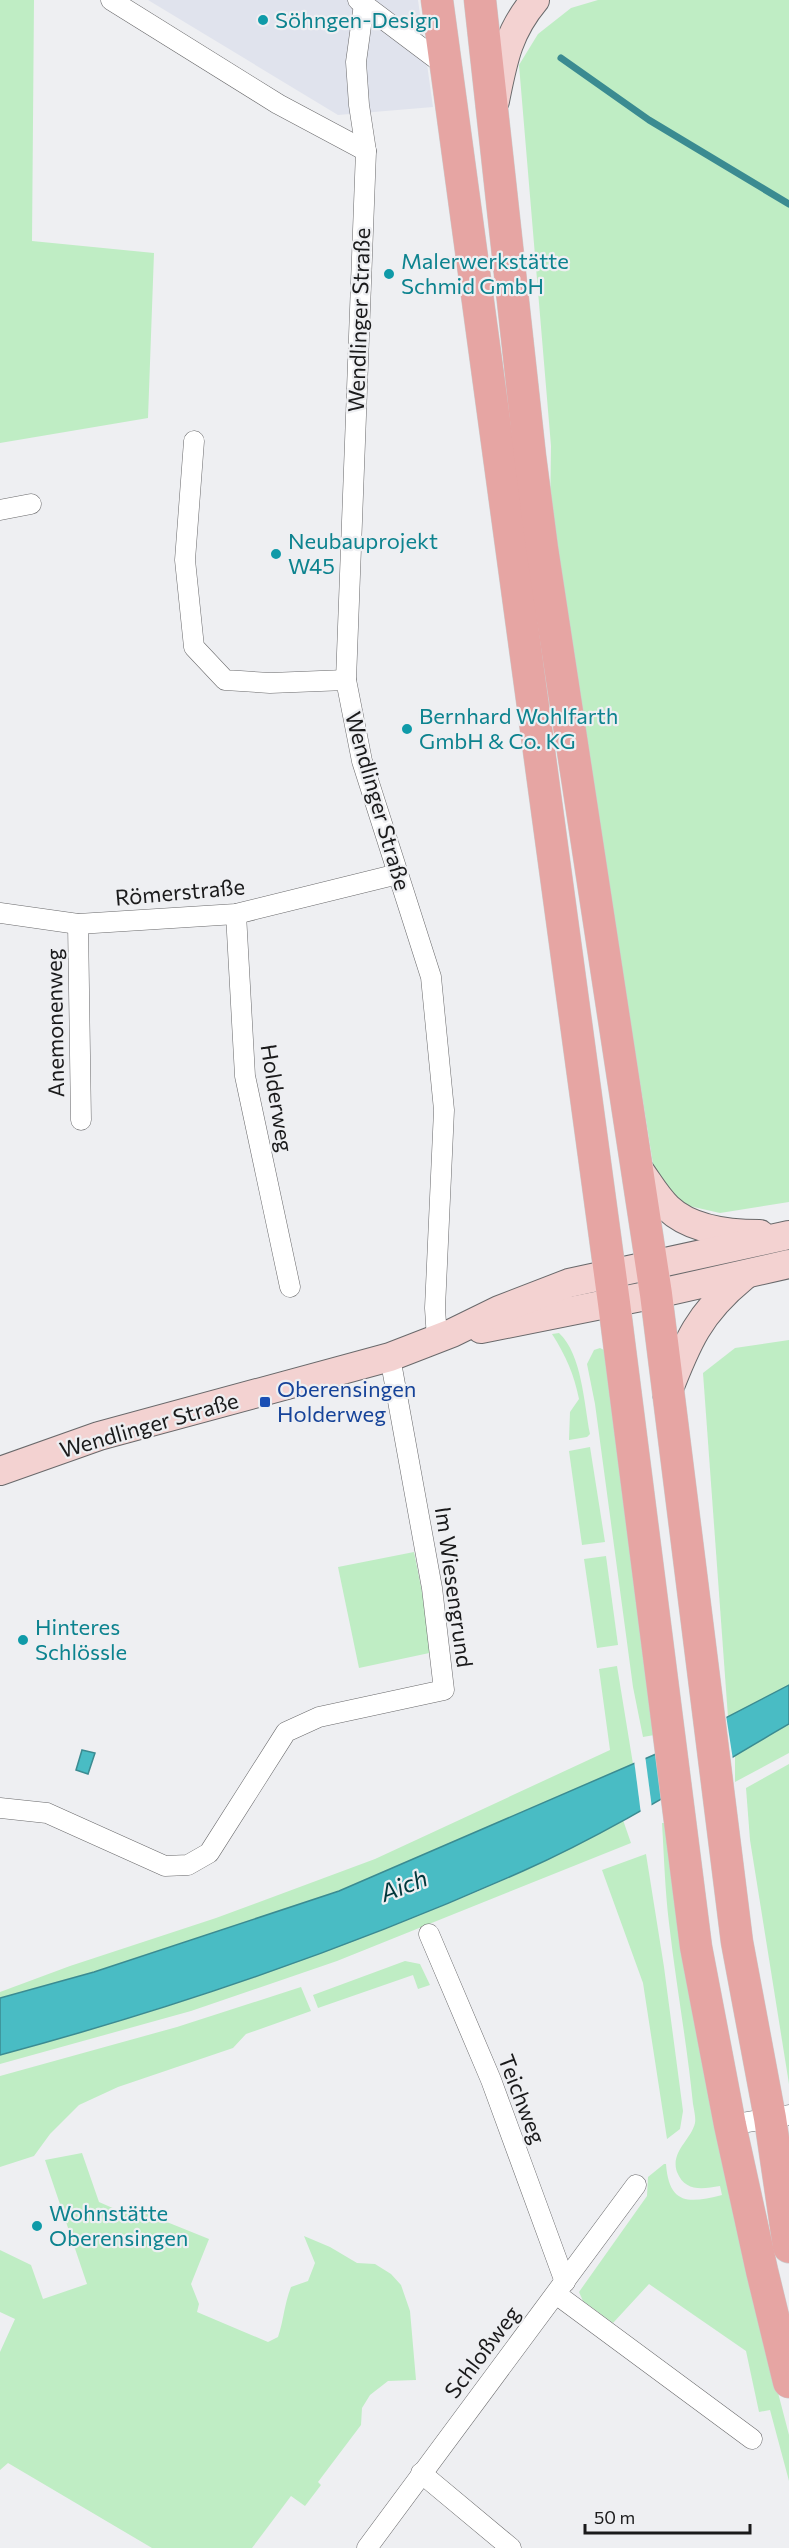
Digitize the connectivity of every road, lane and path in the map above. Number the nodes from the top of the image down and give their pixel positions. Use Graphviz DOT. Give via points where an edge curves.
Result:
graph roads {
  1 [pos="111,0"];
  2 [pos="437,0"];
  3 [pos="480,0"];
  4 [pos="535,0"];
  5 [pos="365,1"];
  6 [pos="447,67"];
  7 [pos="493,115"];
  8 [pos="366,151"];
  9 [pos="194,441"];
  10 [pos="31,504"];
  11 [pos="0,510"];
  12 [pos="346,680"];
  13 [pos="398,874"];
  14 [pos="0,913"];
  15 [pos="236,914"];
  16 [pos="78,924"];
  17 [pos="81,1120"];
  18 [pos="637,1167"];
  19 [pos="789,1234"];
  20 [pos="651,1264"];
  21 [pos="789,1264"];
  22 [pos="609,1272"];
  23 [pos="747,1274"];
  24 [pos="290,1287"];
  25 [pos="656,1294"];
  26 [pos="614,1303"];
  27 [pos="445,1336"];
  28 [pos="390,1357"];
  29 [pos="668,1394"];
  30 [pos="0,1471"];
  31 [pos="0,1808"];
  32 [pos="429,1934"];
  33 [pos="779,2117"];
  34 [pos="730,2125"];
  35 [pos="636,2185"];
  36 [pos="789,2247"];
  37 [pos="560,2288"];
  38 [pos="789,2382"];
  39 [pos="752,2439"];
  40 [pos="421,2473"];
  41 [pos="367,2548"];
  42 [pos="511,2548"];
  1 -- 8 [label="street" via="278,104"];
  2 -- 6 [label="main road"];
  3 -- 7 [label="main road"];
  4 -- 7 [label="main road" via="509,40"];
  5 -- 6 [label="street"];
  5 -- 8 [label="street, Wendlinger Straße" via="356,62"];
  6 -- 22 [label="main road"];
  7 -- 18 [label="main road" via="541,537"];
  8 -- 12 [label="street, Wendlinger Straße"];
  9 -- 12 [label="street" via="185,560 194,647 225,680"];
  10 -- 11 [label="street"];
  12 -- 13 [label="street, Wendlinger Straße" via="362,761"];
  13 -- 15 [label="street, Römerstraße"];
  13 -- 27 [label="street, Wendlinger Straße" via="431,976 444,1110 435,1308"];
  14 -- 16 [label="street, Römerstraße"];
  15 -- 16 [label="street, Römerstraße"];
  15 -- 24 [label="street, Holderweg" via="245,1076"];
  16 -- 17 [label="street, Anemonenweg"];
  18 -- 19 [label="main road" via="667,1207 685,1222 715,1230"];
  18 -- 20 [label="main road"];
  19 -- 20 [label="main road, Wendlinger Straße"];
  20 -- 22 [label="main road, Wendlinger Straße"];
  20 -- 25 [label="main road"];
  21 -- 23 [label="main road, Wendlinger Straße"];
  22 -- 26 [label="main road"];
  22 -- 27 [label="main road, Wendlinger Straße" via="499,1310"];
  23 -- 25 [label="main road, Wendlinger Straße"];
  23 -- 29 [label="main road" via="720,1296 699,1322"];
  25 -- 26 [label="main road, Wendlinger Straße"];
  25 -- 29 [label="main road"];
  26 -- 27 [label="main road, Wendlinger Straße"];
  26 -- 34 [label="main road" via="696,1947"];
  27 -- 28 [label="main road, Wendlinger Straße"];
  28 -- 30 [label="main road, Wendlinger Straße" via="99,1436"];
  28 -- 31 [label="street, Im Wiesengrund" via="432,1588 444,1690 319,1718 286,1732 209,1853 188,1865 165,1866 47,1813"];
  29 -- 33 [label="main road" via="737,1942"];
  32 -- 37 [label="street, Teichweg" via="491,2080"];
  33 -- 34 [label="street"];
  33 -- 36 [label="main road"];
  34 -- 38 [label="main road"];
  35 -- 37 [label="street, Schloßweg"];
  37 -- 39 [label="street"];
  37 -- 40 [label="street, Schloßweg"];
  40 -- 41 [label="street, Schloßweg"];
  40 -- 42 [label="street"];
}
